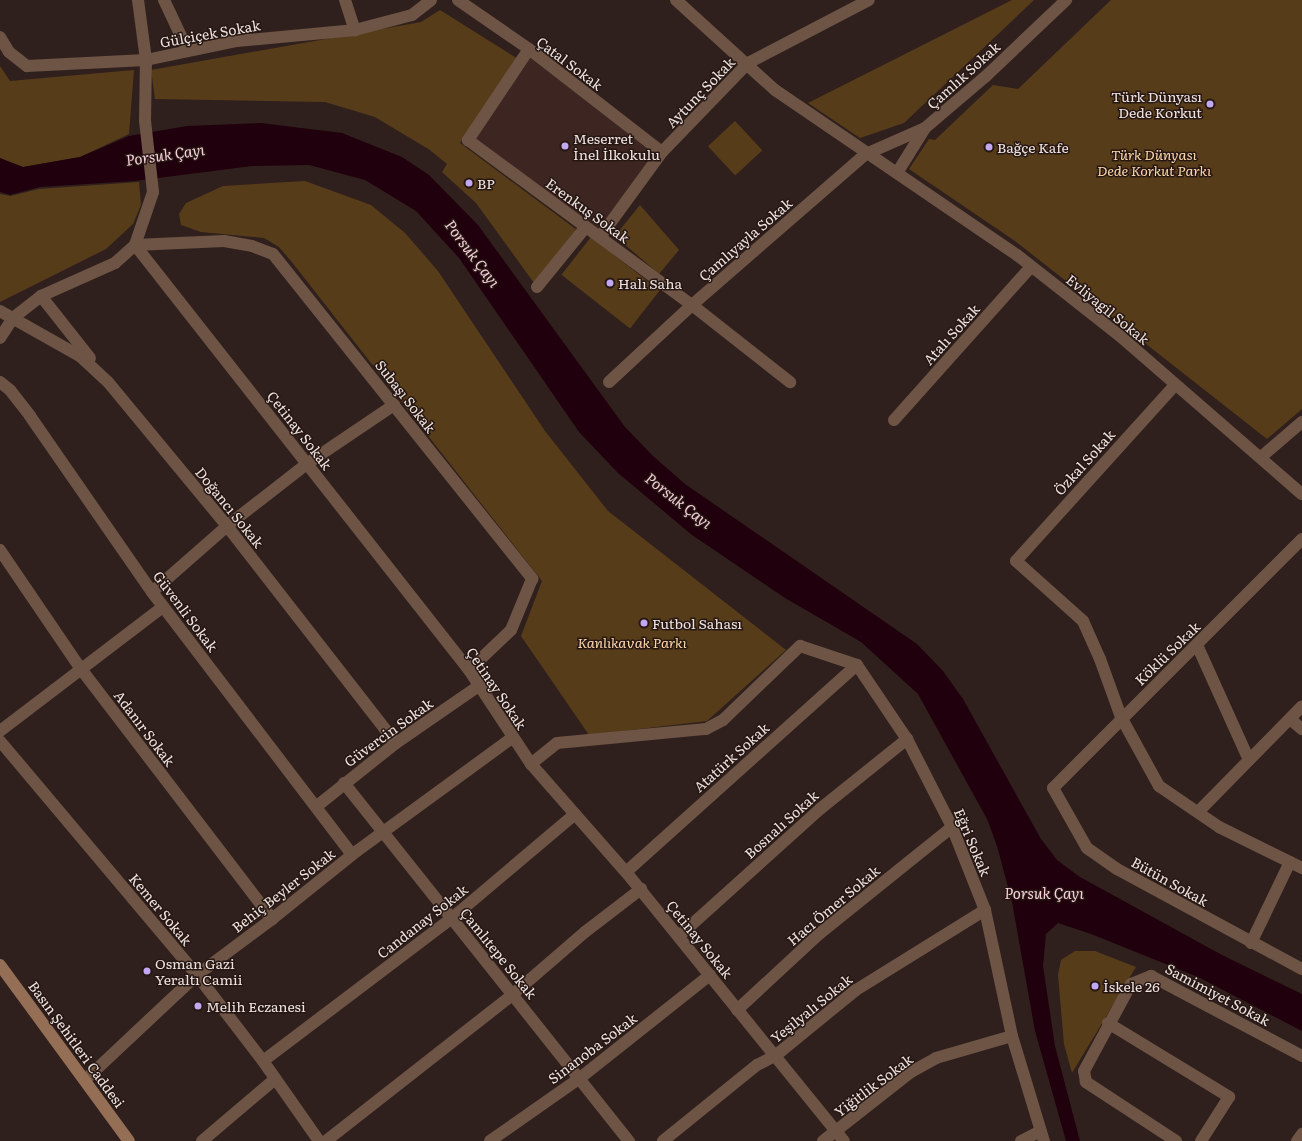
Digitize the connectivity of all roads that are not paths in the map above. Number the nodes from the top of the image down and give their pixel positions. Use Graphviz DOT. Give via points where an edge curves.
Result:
graph roads {
  1 [pos="138,0"];
  2 [pos="164,0"];
  3 [pos="345,0"];
  4 [pos="431,0"];
  5 [pos="458,0"];
  6 [pos="676,0"];
  7 [pos="869,0"];
  8 [pos="1066,0"];
  9 [pos="355,30"];
  10 [pos="0,37"];
  11 [pos="529,50"];
  12 [pos="188,51"];
  13 [pos="146,60"];
  14 [pos="748,63"];
  15 [pos="925,128"];
  16 [pos="662,152"];
  17 [pos="866,154"];
  18 [pos="897,173"];
  19 [pos="585,228"];
  20 [pos="600,237"];
  21 [pos="135,245"];
  22 [pos="1031,267"];
  23 [pos="537,287"];
  24 [pos="41,296"];
  25 [pos="692,305"];
  26 [pos="0,311"];
  27 [pos="13,318"];
  28 [pos="0,338"];
  29 [pos="0,382"];
  30 [pos="108,382"];
  31 [pos="609,382"];
  32 [pos="790,382"];
  33 [pos="1175,385"];
  34 [pos="394,405"];
  35 [pos="894,420"];
  36 [pos="1302,422"];
  37 [pos="1261,458"];
  38 [pos="308,463"];
  39 [pos="1302,494"];
  40 [pos="227,526"];
  41 [pos="1302,540"];
  42 [pos="0,550"];
  43 [pos="152,592"];
  44 [pos="163,607"];
  45 [pos="1197,645"];
  46 [pos="857,665"];
  47 [pos="81,669"];
  48 [pos="469,670"];
  49 [pos="480,685"];
  50 [pos="1302,706"];
  51 [pos="1121,717"];
  52 [pos="1290,719"];
  53 [pos="1302,729"];
  54 [pos="0,730"];
  55 [pos="512,738"];
  56 [pos="907,739"];
  57 [pos="0,741"];
  58 [pos="396,743"];
  59 [pos="1249,760"];
  60 [pos="531,764"];
  61 [pos="344,783"];
  62 [pos="1053,788"];
  63 [pos="316,806"];
  64 [pos="1198,812"];
  65 [pos="575,814"];
  66 [pos="952,827"];
  67 [pos="383,834"];
  68 [pos="352,855"];
  69 [pos="1290,862"];
  70 [pos="1302,868"];
  71 [pos="626,872"];
  72 [pos="640,889"];
  73 [pos="985,910"];
  74 [pos="452,918"];
  75 [pos="272,919"];
  76 [pos="679,936"];
  77 [pos="1251,943"];
  78 [pos="0,966"];
  79 [pos="1302,969"];
  80 [pos="710,975"];
  81 [pos="197,976"];
  82 [pos="512,995"];
  83 [pos="737,1010"];
  84 [pos="1108,1023"];
  85 [pos="1012,1036"];
  86 [pos="775,1056"];
  87 [pos="1302,1056"];
  88 [pos="263,1061"];
  89 [pos="580,1078"];
  90 [pos="275,1079"];
  91 [pos="85,1080"];
  92 [pos="836,1131"];
  93 [pos="1302,1134"];
  94 [pos="1042,1136"];
  95 [pos="129,1141"];
  96 [pos="202,1141"];
  97 [pos="319,1141"];
  98 [pos="326,1141"];
  99 [pos="490,1141"];
  100 [pos="630,1141"];
  101 [pos="663,1141"];
  102 [pos="822,1141"];
  103 [pos="844,1141"];
  104 [pos="1021,1141"];
  105 [pos="1176,1141"];
  106 [pos="1201,1141"];
  107 [pos="1297,1141"];
  1 -- 13 [label="street"];
  2 -- 12 [label="street"];
  3 -- 9 [label="street"];
  4 -- 9 [label="street, Gülçiçek Sokak" via="412,15"];
  5 -- 11 [label="street, Çatal Sokak"];
  6 -- 14 [label="street, Evliyagil Sokak"];
  7 -- 14 [label="street, Aytunç Sokak"];
  8 -- 15 [label="street, Çamlık Sokak" via="985,77"];
  9 -- 12 [label="street, Gülçiçek Sokak" via="237,41"];
  10 -- 13 [label="street, Gülçiçek Sokak" via="9,52 27,66"];
  11 -- 16 [label="street, Çatal Sokak"];
  11 -- 19 [label="street, Erenkuş Sokak" via="468,140"];
  12 -- 13 [label="street, Gülçiçek Sokak"];
  13 -- 21 [label="street" via="145,121 153,192"];
  14 -- 16 [label="street, Aytunç Sokak"];
  14 -- 17 [label="street, Evliyagil Sokak" via="776,90"];
  15 -- 17 [label="street, Çamlık Sokak"];
  15 -- 18 [label="street"];
  16 -- 20 [label="street, Aytunç Sokak"];
  17 -- 18 [label="street, Evliyagil Sokak"];
  17 -- 25 [label="street, Çamlıyayla Sokak"];
  18 -- 22 [label="street, Evliyagil Sokak" via="952,209"];
  19 -- 20 [label="street, Erenkuş Sokak"];
  19 -- 23 [label="street"];
  20 -- 25 [label="street, Erenkuş Sokak"];
  21 -- 24 [label="street" via="114,263"];
  21 -- 34 [label="street, Subaşı Sokak" via="224,241 252,246 273,254"];
  21 -- 38 [label="street, Çetinay Sokak"];
  22 -- 33 [label="street, Evliyagil Sokak" via="1120,336"];
  22 -- 35 [label="street, Atalı Sokak"];
  24 -- 27 [label="street"];
  24 -- 30 [label="street"];
  25 -- 31 [label="street, Çamlıyayla Sokak"];
  25 -- 32 [label="street, Erenkuş Sokak"];
  26 -- 27 [label="street, Doğancı Sokak"];
  27 -- 28 [label="street"];
  27 -- 30 [label="street, Doğancı Sokak" via="80,356"];
  29 -- 43 [label="street, Güvenli Sokak" via="10,390 30,416"];
  30 -- 40 [label="street, Doğancı Sokak"];
  33 -- 37 [label="street, Evliyagil Sokak"];
  33 -- 51 [label="street, Özkal Sokak" via="1016,561 1083,621 1100,658"];
  34 -- 38 [label="street"];
  34 -- 48 [label="street, Subaşı Sokak" via="532,580 511,630"];
  36 -- 37 [label="street"];
  37 -- 39 [label="street, Evliyagil Sokak"];
  38 -- 40 [label="street"];
  38 -- 48 [label="street, Çetinay Sokak"];
  40 -- 43 [label="street"];
  40 -- 58 [label="street, Doğancı Sokak"];
  41 -- 45 [label="street, Köklü Sokak"];
  42 -- 47 [label="street, Adanır Sokak"];
  43 -- 44 [label="street, Güvenli Sokak"];
  44 -- 47 [label="street"];
  44 -- 63 [label="street, Güvenli Sokak"];
  45 -- 51 [label="street, Köklü Sokak"];
  45 -- 59 [label="street"];
  46 -- 56 [label="street, Eğri Sokak"];
  46 -- 60 [label="street" via="800,646 723,720 706,729 557,743"];
  46 -- 71 [label="street, Atatürk Sokak"];
  47 -- 54 [label="street"];
  47 -- 75 [label="street, Adanır Sokak"];
  48 -- 49 [label="street, Çetinay Sokak"];
  49 -- 55 [label="street, Çetinay Sokak"];
  49 -- 58 [label="street, Güvercin Sokak"];
  50 -- 52 [label="street"];
  51 -- 62 [label="street, Köklü Sokak"];
  51 -- 64 [label="street" via="1159,786"];
  52 -- 53 [label="street"];
  52 -- 59 [label="street"];
  55 -- 60 [label="street, Çetinay Sokak"];
  55 -- 67 [label="street, Behiç Beyler Sokak"];
  56 -- 66 [label="street, Eğri Sokak"];
  56 -- 76 [label="street, Bosnalı Sokak" via="820,809"];
  57 -- 81 [label="street, Kemer Sokak"];
  58 -- 61 [label="street, Güvercin Sokak"];
  59 -- 64 [label="street"];
  60 -- 65 [label="street, Çetinay Sokak"];
  61 -- 63 [label="street, Güvercin Sokak"];
  61 -- 67 [label="street, Çamlıtepe Sokak"];
  62 -- 77 [label="street, Bütün Sokak" via="1087,848 1117,869"];
  63 -- 68 [label="street, Güvenli Sokak"];
  64 -- 69 [label="street" via="1219,827"];
  65 -- 71 [label="street, Çetinay Sokak"];
  65 -- 74 [label="street, Candanay Sokak"];
  66 -- 73 [label="street, Eğri Sokak"];
  66 -- 83 [label="street, Hacı Ömer Sokak" via="819,934"];
  67 -- 68 [label="street, Behiç Beyler Sokak"];
  67 -- 74 [label="street, Çamlıtepe Sokak"];
  68 -- 75 [label="street, Behiç Beyler Sokak"];
  69 -- 70 [label="street"];
  69 -- 77 [label="street"];
  71 -- 72 [label="street, Çetinay Sokak"];
  72 -- 76 [label="street, Çetinay Sokak"];
  72 -- 82 [label="street"];
  73 -- 85 [label="street, Eğri Sokak"];
  73 -- 86 [label="street, Yeşilyalı Sokak" via="856,990"];
  74 -- 82 [label="street, Çamlıtepe Sokak"];
  74 -- 88 [label="street, Candanay Sokak"];
  75 -- 81 [label="street, Behiç Beyler Sokak"];
  76 -- 80 [label="street, Çetinay Sokak"];
  77 -- 79 [label="street, Bütün Sokak"];
  78 -- 91 [label="main road, Basın Şehitleri Caddesi"];
  80 -- 83 [label="street, Çetinay Sokak"];
  80 -- 89 [label="street, Sinanoba Sokak"];
  81 -- 88 [label="street, Kemer Sokak"];
  81 -- 91 [label="street, Behiç Beyler Sokak"];
  82 -- 89 [label="street, Çamlıtepe Sokak"];
  82 -- 98 [label="street"];
  83 -- 86 [label="street, Çetinay Sokak"];
  84 -- 87 [label="street, Samimiyet Sokak" via="1131,984 1151,976"];
  84 -- 105 [label="street, Samimiyet Sokak" via="1084,1070 1086,1082"];
  84 -- 106 [label="street" via="1229,1098"];
  85 -- 92 [label="street, Yiğitlik Sokak" via="936,1058 911,1072"];
  85 -- 94 [label="street, Eğri Sokak"];
  86 -- 92 [label="street, Çetinay Sokak"];
  86 -- 101 [label="street, Yeşilyalı Sokak" via="757,1065"];
  88 -- 90 [label="street, Kemer Sokak"];
  89 -- 99 [label="street, Sinanoba Sokak"];
  89 -- 100 [label="street, Çamlıtepe Sokak"];
  90 -- 96 [label="street"];
  90 -- 97 [label="street, Kemer Sokak"];
  91 -- 95 [label="main road, Basın Şehitleri Caddesi"];
  92 -- 102 [label="street, Yiğitlik Sokak"];
  92 -- 103 [label="street, Çetinay Sokak"];
  93 -- 107 [label="street"];
  94 -- 104 [label="street"];
}
